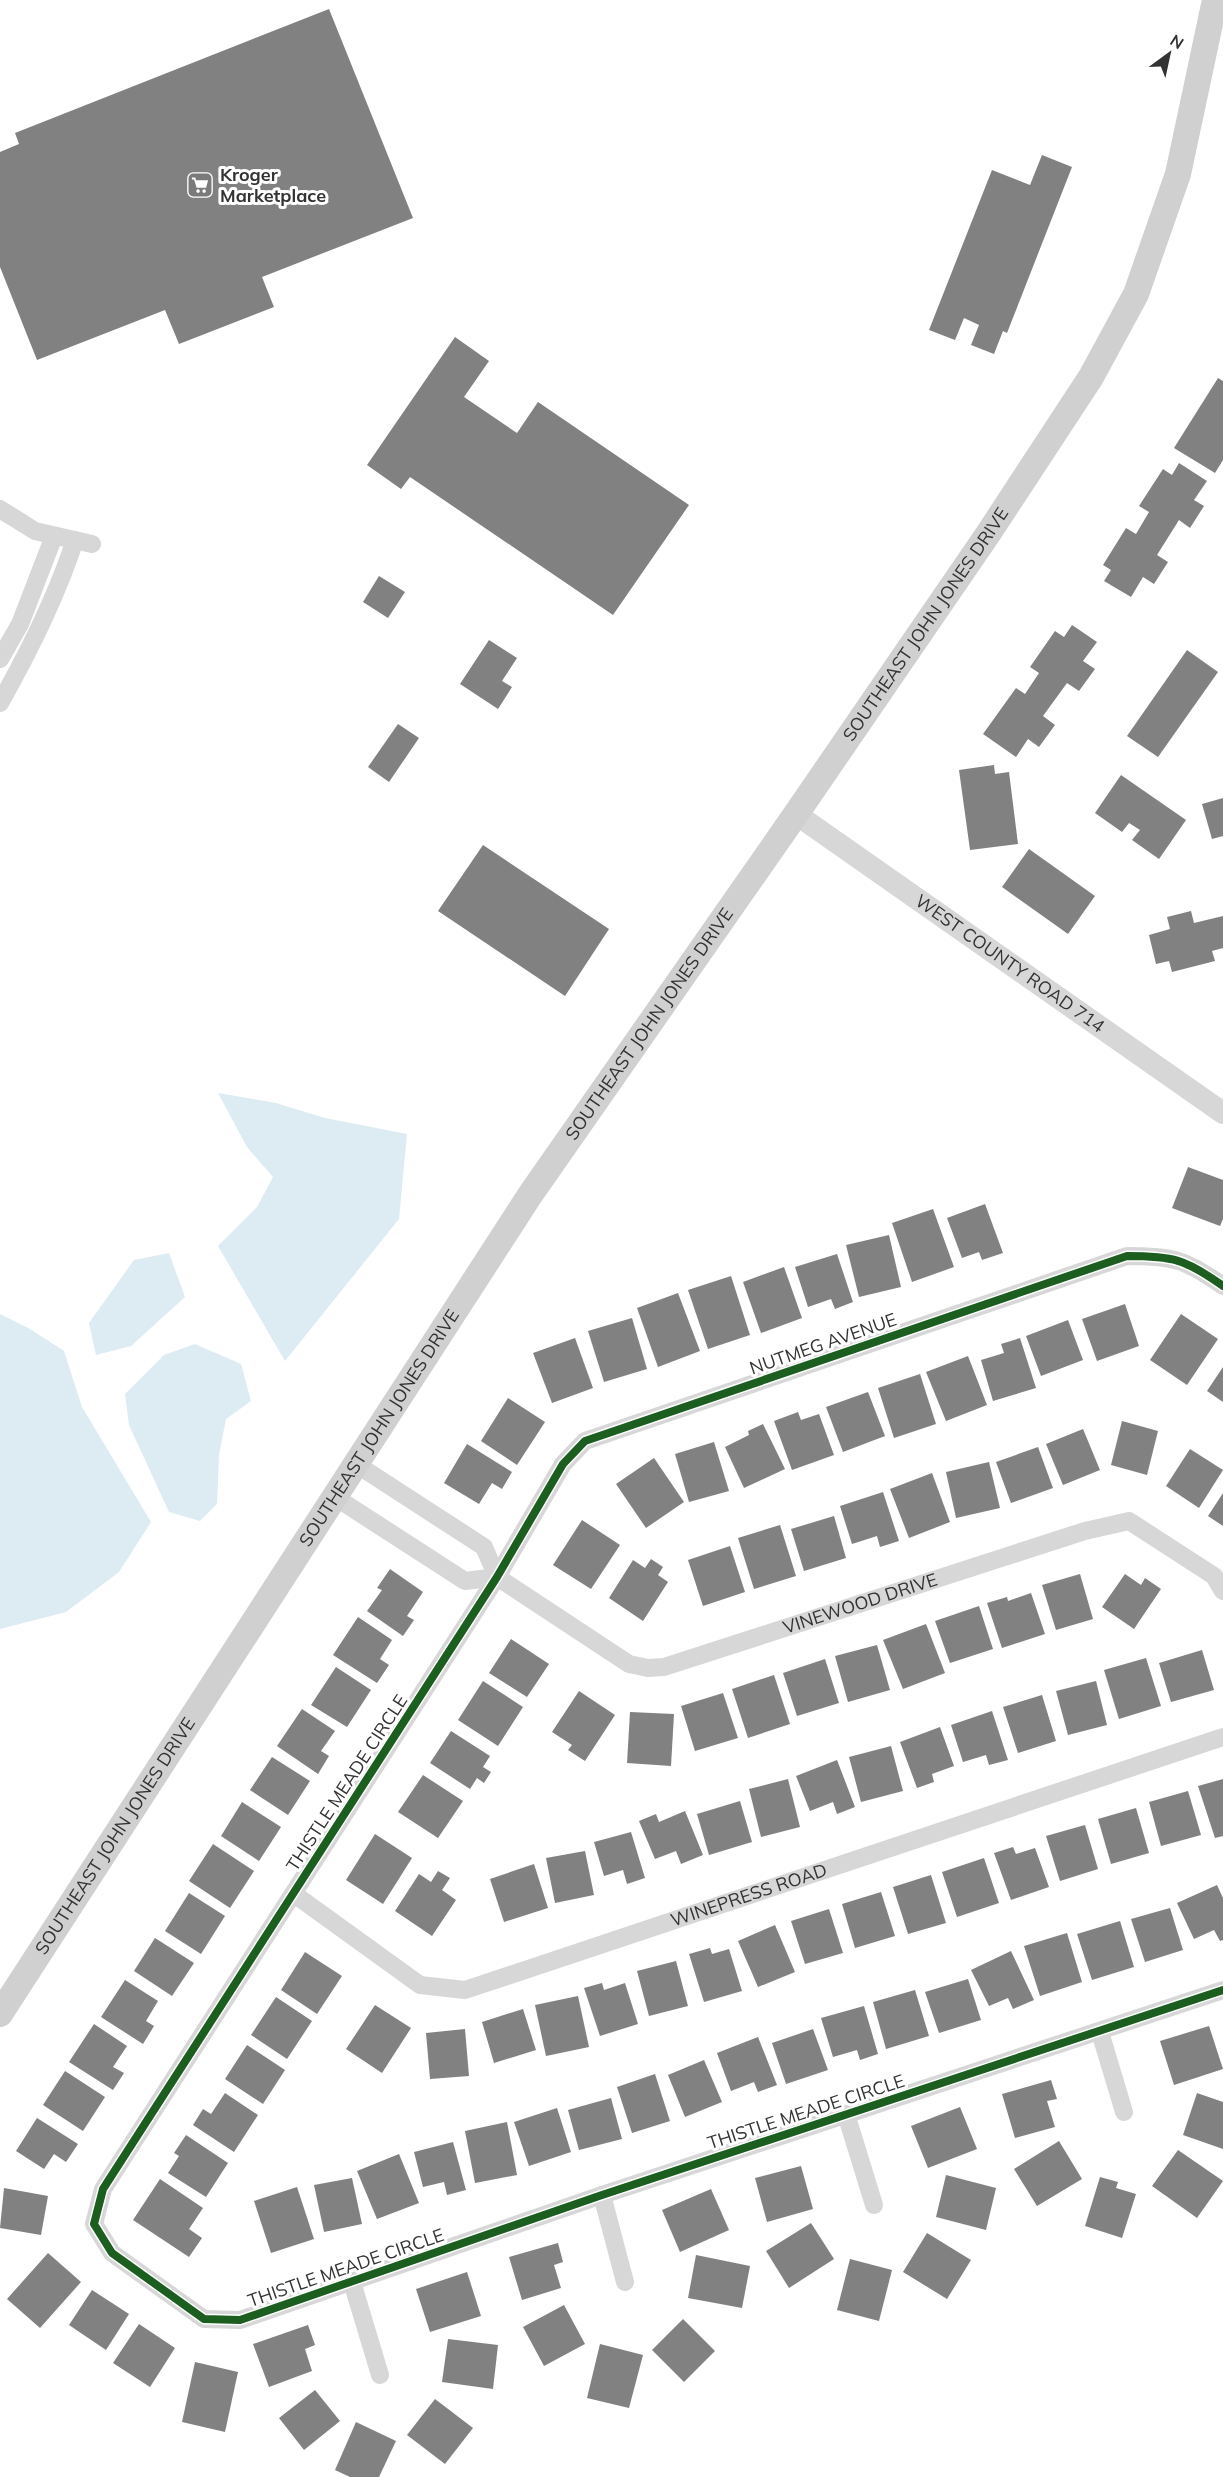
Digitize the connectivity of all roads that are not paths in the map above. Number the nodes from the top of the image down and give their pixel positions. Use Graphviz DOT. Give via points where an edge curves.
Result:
graph roads {
  1 [pos="1215,0"];
  2 [pos="0,509"];
  3 [pos="54,536"];
  4 [pos="0,659"];
  5 [pos="0,703"];
  6 [pos="796,814"];
  7 [pos="1223,1113"];
  8 [pos="1223,1286"];
  9 [pos="356,1464"];
  10 [pos="335,1497"];
  11 [pos="497,1577"];
  12 [pos="1223,1591"];
  13 [pos="1223,1737"];
  14 [pos="294,1894"];
  15 [pos="1223,1990"];
  16 [pos="0,2014"];
  17 [pos="1100,2032"];
  18 [pos="1124,2112"];
  19 [pos="846,2114"];
  20 [pos="602,2195"];
  21 [pos="874,2205"];
  22 [pos="352,2282"];
  23 [pos="625,2282"];
  24 [pos="380,2375"];
  1 -- 6 [label="main road, SOUTHEAST JOHN JONES DRIVE" via="1178,174 1136,294 1091,377"];
  2 -- 3 [label="street" via="35,531"];
  3 -- 4 [label="street" via="20,624"];
  3 -- 5 [label="street" via="83,542"];
  6 -- 7 [label="street, WEST COUNTY ROAD 714"];
  6 -- 9 [label="main road, SOUTHEAST JOHN JONES DRIVE" via="530,1195"];
  8 -- 11 [label="street, NUTMEG AVENUE" via="1182,1260 1127,1256 585,1441 563,1464"];
  9 -- 10 [label="main road, SOUTHEAST JOHN JONES DRIVE"];
  9 -- 11 [label="street" via="484,1546"];
  10 -- 11 [label="street" via="465,1581"];
  10 -- 16 [label="main road, SOUTHEAST JOHN JONES DRIVE"];
  11 -- 12 [label="street, VINEWOOD DRIVE" via="629,1664 648,1668 664,1667 1085,1531 1130,1521 1214,1576"];
  11 -- 14 [label="street, THISTLE MEADE CIRCLE"];
  13 -- 14 [label="street, WINEPRESS ROAD" via="465,1990 420,1985"];
  14 -- 22 [label="street, THISTLE MEADE CIRCLE" via="103,2189 94,2224 112,2253 204,2319 240,2320"];
  15 -- 17 [label="street, THISTLE MEADE CIRCLE"];
  17 -- 18 [label="street"];
  17 -- 19 [label="street, THISTLE MEADE CIRCLE"];
  19 -- 20 [label="street, THISTLE MEADE CIRCLE"];
  19 -- 21 [label="street"];
  20 -- 22 [label="street, THISTLE MEADE CIRCLE"];
  20 -- 23 [label="street"];
  22 -- 24 [label="street"];
}
